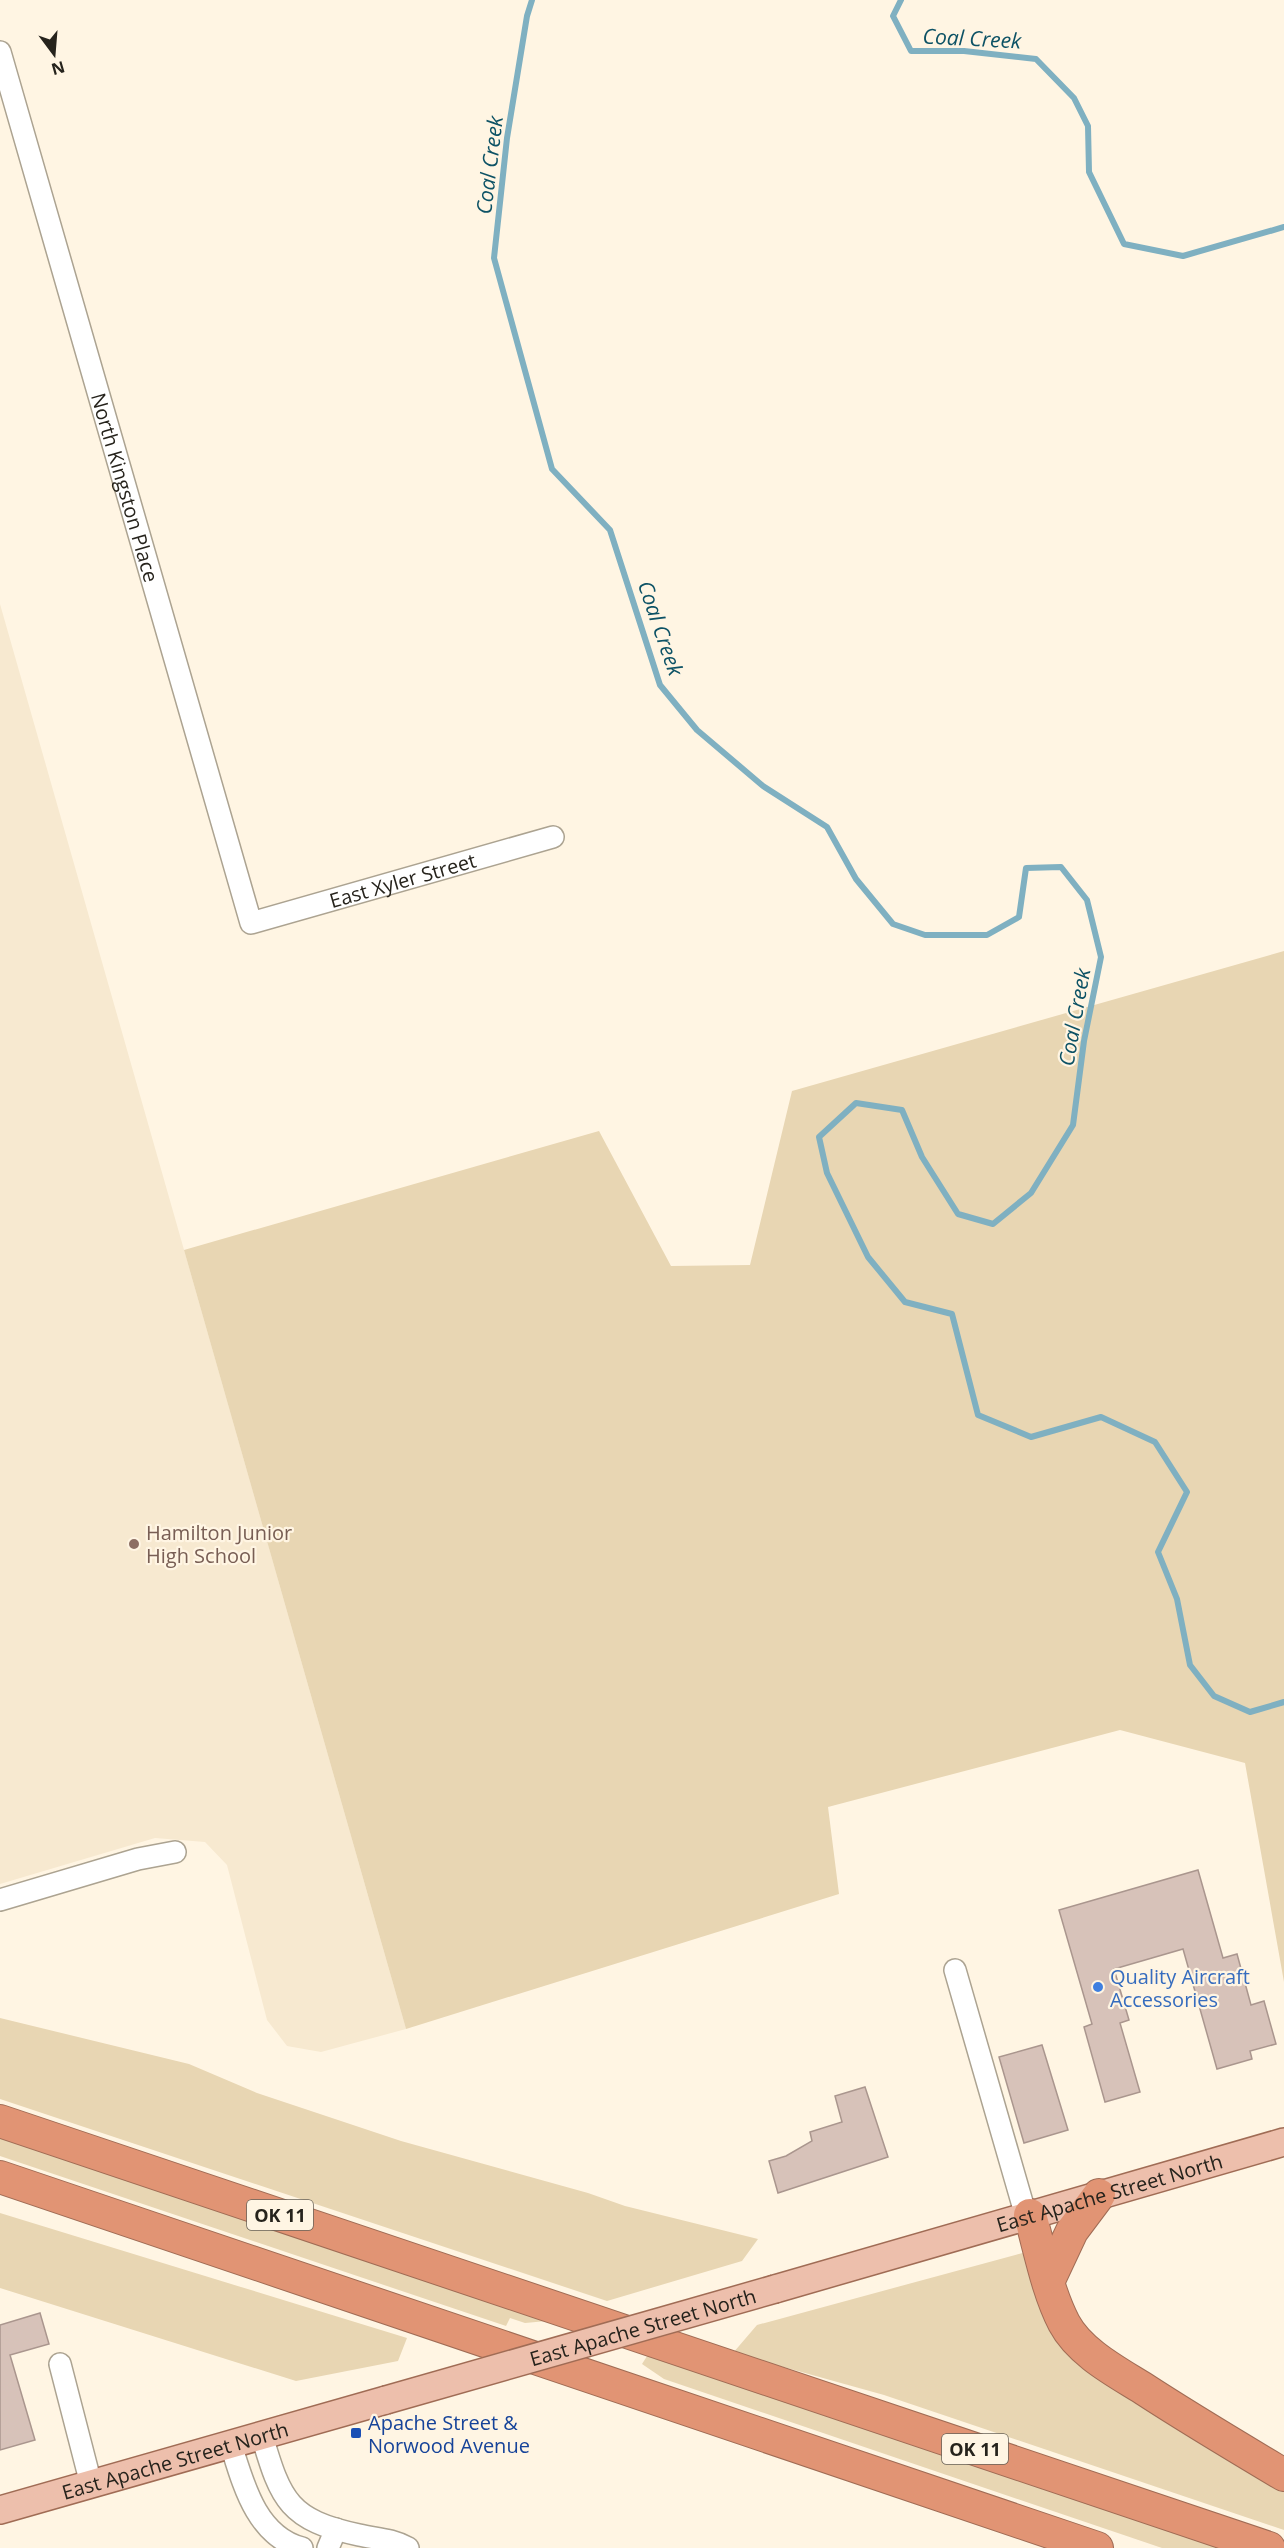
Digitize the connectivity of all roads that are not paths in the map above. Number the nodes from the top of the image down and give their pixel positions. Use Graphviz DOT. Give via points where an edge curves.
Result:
graph roads {
  1 [pos="0,52"];
  2 [pos="3,75"];
  3 [pos="553,837"];
  4 [pos="251,923"];
  5 [pos="175,1852"];
  6 [pos="0,1900"];
  7 [pos="955,1970"];
  8 [pos="0,2121"];
  9 [pos="1284,2142"];
  10 [pos="9,2181"];
  11 [pos="1099,2195"];
  12 [pos="1028,2216"];
  13 [pos="1049,2280"];
  14 [pos="60,2364"];
  15 [pos="262,2436"];
  16 [pos="231,2445"];
  17 [pos="1284,2475"];
  18 [pos="91,2484"];
  19 [pos="0,2510"];
  20 [pos="332,2538"];
  21 [pos="302,2548"];
  22 [pos="408,2548"];
  23 [pos="1098,2548"];
  24 [pos="1269,2548"];
  1 -- 2 [label="street, North Kingston Place"];
  2 -- 4 [label="street, North Kingston Place"];
  3 -- 4 [label="street, East Xyler Street"];
  5 -- 6 [label="street" via="138,1859"];
  7 -- 12 [label="street"];
  8 -- 24 [label="highway, OK 11"];
  9 -- 11 [label="main road, East Apache Street North"];
  10 -- 23 [label="highway"];
  11 -- 12 [label="main road, East Apache Street North"];
  11 -- 13 [label="highway" via="1072,2231"];
  12 -- 13 [label="highway"];
  12 -- 15 [label="main road, East Apache Street North, bridge"];
  13 -- 17 [label="highway" via="1065,2325 1095,2356"];
  14 -- 18 [label="street"];
  15 -- 16 [label="main road, East Apache Street North"];
  15 -- 20 [label="street" via="274,2475 289,2502"];
  16 -- 18 [label="main road, East Apache Street North"];
  16 -- 21 [label="street" via="256,2511 280,2536"];
  18 -- 19 [label="main road, East Apache Street North"];
  20 -- 22 [label="street" via="396,2541"];
}
